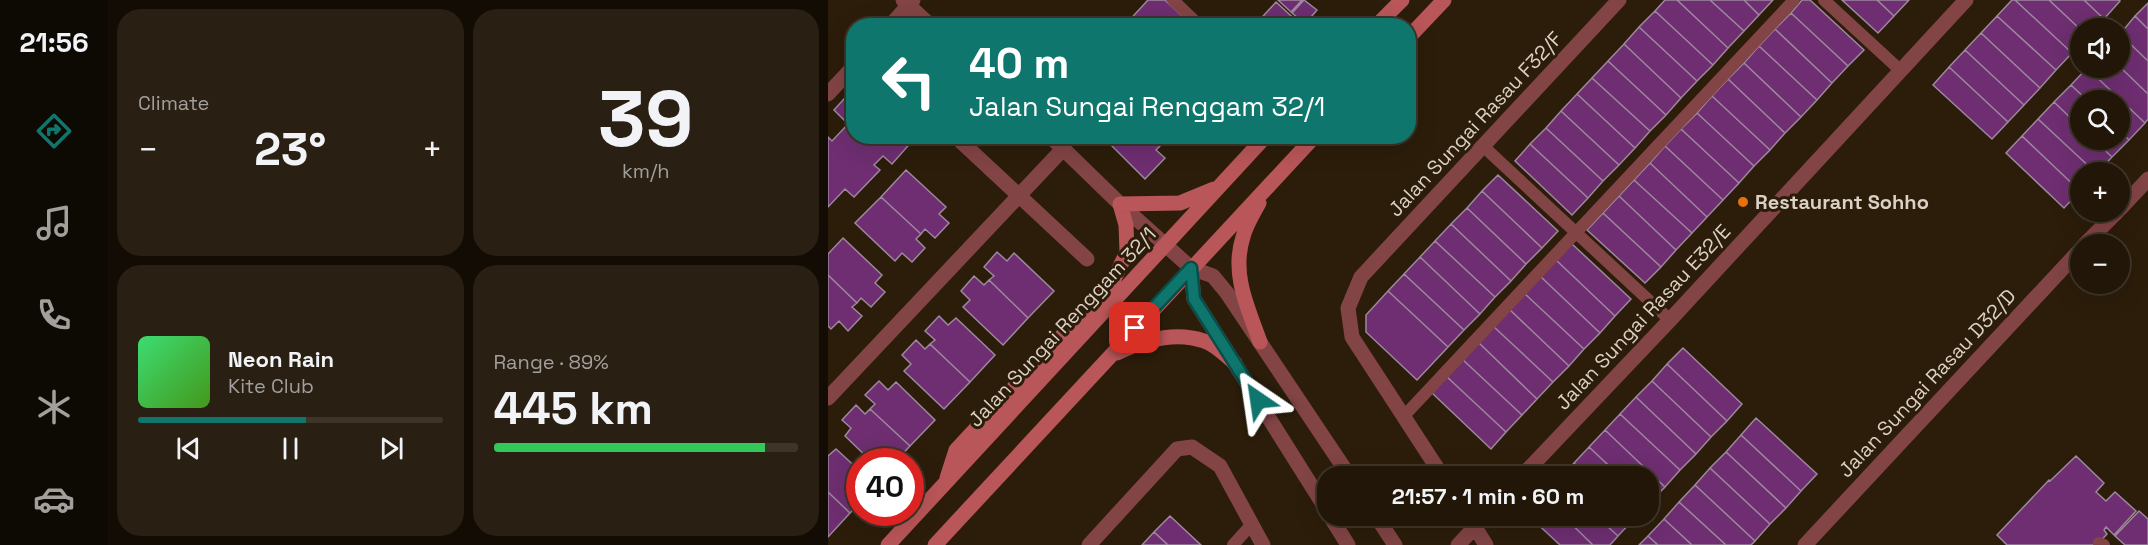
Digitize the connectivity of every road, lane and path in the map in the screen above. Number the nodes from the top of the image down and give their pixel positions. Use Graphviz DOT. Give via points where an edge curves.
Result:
graph roads {
  1 [pos="1173,0"];
  2 [pos="1402,0"];
  3 [pos="1444,0"];
  4 [pos="1619,0"];
  5 [pos="1794,0"];
  6 [pos="1824,0"];
  7 [pos="1966,0"];
  8 [pos="908,2"];
  9 [pos="896,18"];
  10 [pos="923,18"];
  11 [pos="1192,18"];
  12 [pos="1384,18"];
  13 [pos="1416,30"];
  14 [pos="1900,70"];
  15 [pos="846,75"];
  16 [pos="828,94"];
  17 [pos="964,144"];
  18 [pos="1058,144"];
  19 [pos="1259,144"];
  20 [pos="1307,144"];
  21 [pos="1484,147"];
  22 [pos="1063,149"];
  23 [pos="2148,180"];
  24 [pos="1219,187"];
  25 [pos="1265,189"];
  26 [pos="1020,196"];
  27 [pos="2130,198"];
  28 [pos="1120,204"];
  29 [pos="2106,222"];
  30 [pos="1577,234"];
  31 [pos="2095,234"];
  32 [pos="1167,246"];
  33 [pos="1087,259"];
  34 [pos="2070,261"];
  35 [pos="1191,268"];
  36 [pos="1670,320"];
  37 [pos="1260,342"];
  38 [pos="1107,359"];
  39 [pos="1235,363"];
  40 [pos="828,398"];
  41 [pos="1404,416"];
  42 [pos="1343,466"];
  43 [pos="1436,466"];
  44 [pos="1531,466"];
  45 [pos="945,484"];
  46 [pos="1317,494"];
  47 [pos="1251,525"];
  48 [pos="1336,526"];
  49 [pos="1383,526"];
  50 [pos="1472,526"];
  51 [pos="1478,526"];
  52 [pos="888,545"];
  53 [pos="935,545"];
  54 [pos="1089,545"];
  55 [pos="1233,545"];
  56 [pos="1263,545"];
  57 [pos="1348,545"];
  58 [pos="1395,545"];
  59 [pos="1458,545"];
  60 [pos="1486,545"];
  61 [pos="1805,545"];
  1 -- 11 [label="lane"];
  2 -- 12 [label="main road"];
  3 -- 13 [label="main road"];
  4 -- 21 [label="street, Jalan Sungai Rasau F32/F"];
  5 -- 30 [label="lane"];
  6 -- 14 [label="lane"];
  7 -- 14 [label="street, Jalan Sungai Rasau E32/E"];
  8 -- 9 [label="street"];
  8 -- 10 [label="street"];
  14 -- 36 [label="street, Jalan Sungai Rasau E32/E"];
  15 -- 16 [label="street"];
  17 -- 26 [label="street"];
  18 -- 22 [label="street"];
  19 -- 24 [label="main road, Jalan Sungai Renggam 32/1"];
  20 -- 25 [label="main road"];
  21 -- 30 [label="lane"];
  21 -- 41 [label="street, Jalan Sungai Rasau F32/F" via="1361,277 1348,308 1352,337"];
  22 -- 26 [label="street"];
  22 -- 28 [label="street"];
  23 -- 27 [label="street"];
  24 -- 28 [label="main road" via="1180,204"];
  24 -- 32 [label="main road, Jalan Sungai Renggam 32/1"];
  25 -- 35 [label="main road"];
  25 -- 37 [label="main road" via="1242,237 1238,272"];
  26 -- 33 [label="street"];
  26 -- 40 [label="street"];
  28 -- 32 [label="street"];
  28 -- 45 [label="main road" via="1127,252 1113,281 956,450"];
  29 -- 31 [label="street"];
  30 -- 36 [label="lane"];
  30 -- 41 [label="lane"];
  32 -- 35 [label="street"];
  32 -- 45 [label="main road, Jalan Sungai Renggam 32/1"];
  34 -- 61 [label="street, Jalan Sungai Rasau D32/D"];
  35 -- 37 [label="street" via="1213,276"];
  35 -- 38 [label="main road"];
  35 -- 39 [label="street" via="1194,299"];
  36 -- 44 [label="street, Jalan Sungai Rasau E32/E"];
  37 -- 42 [label="street"];
  38 -- 39 [label="main road" via="1162,337 1184,337 1206,341"];
  38 -- 53 [label="main road"];
  39 -- 46 [label="street"];
  41 -- 43 [label="street"];
  45 -- 52 [label="main road, Jalan Sungai Renggam 32/1"];
  47 -- 54 [label="street" via="1220,466 1192,447 1177,449"];
  47 -- 55 [label="lane"];
  47 -- 56 [label="street"];
  48 -- 57 [label="street"];
  49 -- 58 [label="street"];
  50 -- 59 [label="street"];
  51 -- 60 [label="street"];
}
